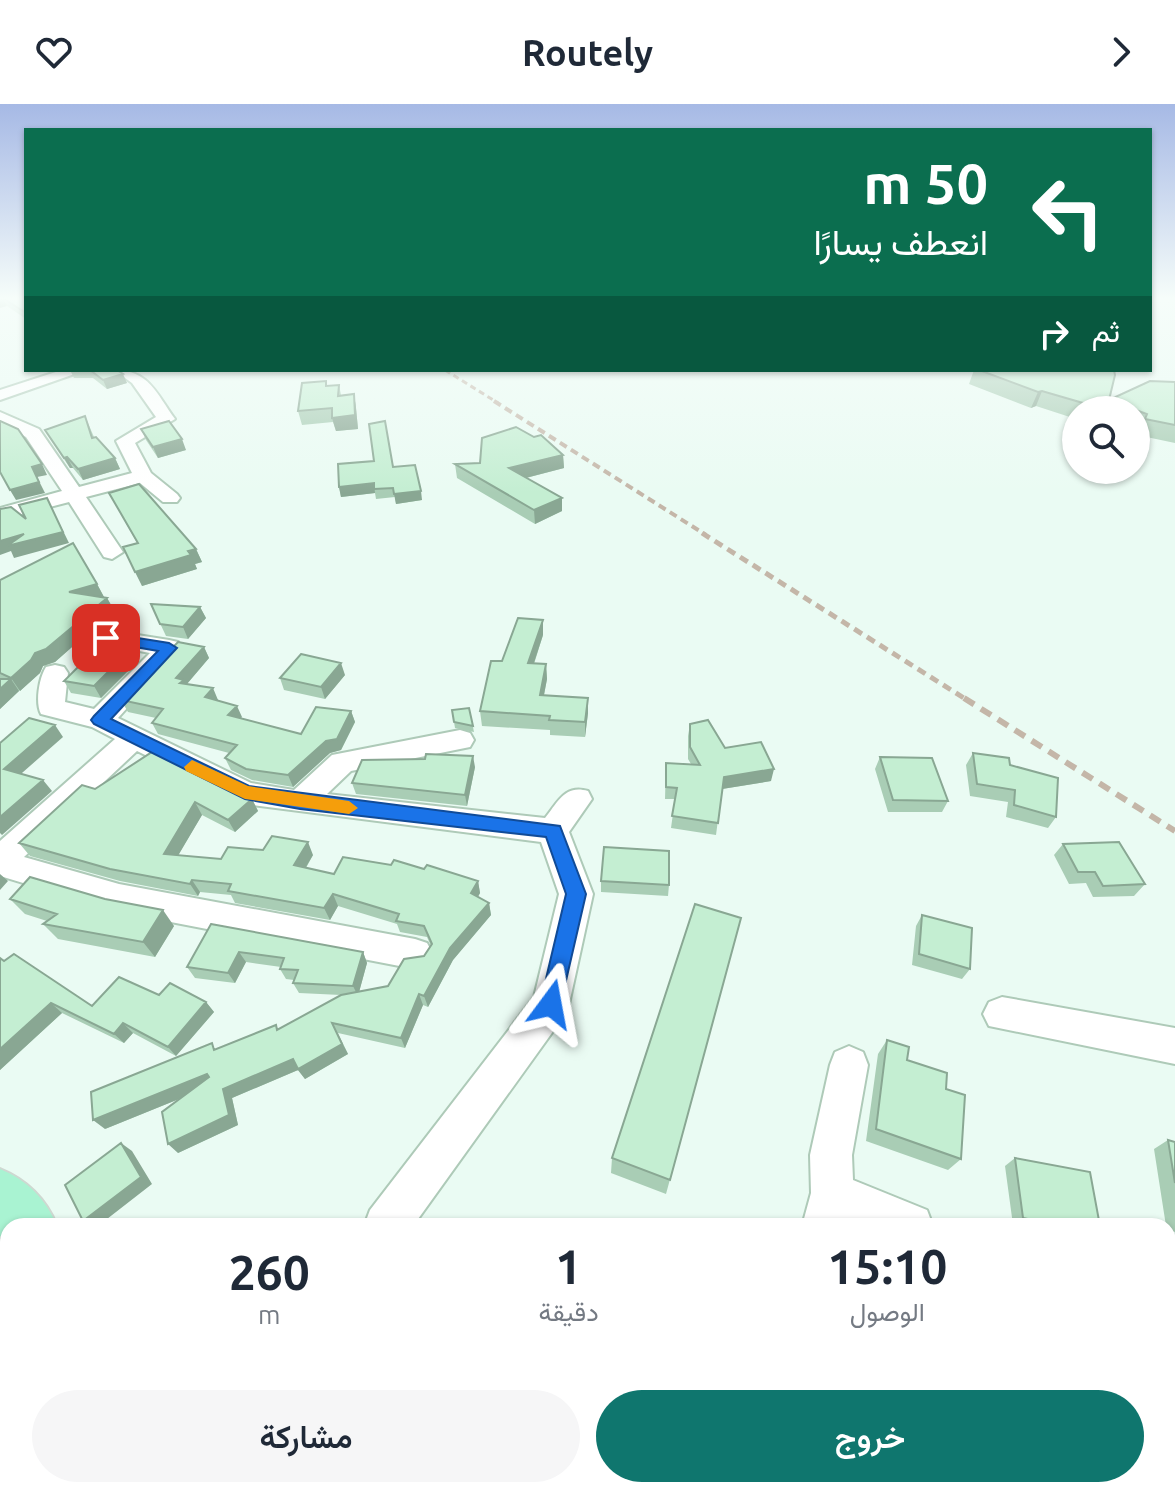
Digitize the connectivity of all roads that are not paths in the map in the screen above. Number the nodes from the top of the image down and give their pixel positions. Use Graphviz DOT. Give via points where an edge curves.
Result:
graph roads {
  1 [pos="72,372"];
  2 [pos="125,372"];
  3 [pos="0,395"];
  4 [pos="0,417"];
  5 [pos="143,476"];
  6 [pos="74,494"];
  7 [pos="170,498"];
  8 [pos="0,514"];
  9 [pos="112,552"];
  10 [pos="106,638"];
  11 [pos="55,673"];
  12 [pos="100,720"];
  13 [pos="134,738"];
  14 [pos="460,740"];
  15 [pos="577,799"];
  16 [pos="300,802"];
  17 [pos="553,831"];
  18 [pos="0,862"];
  19 [pos="415,954"];
  20 [pos="1002,1014"];
  21 [pos="1175,1046"];
  22 [pos="849,1065"];
  23 [pos="0,1196"];
  24 [pos="828,1210"];
  25 [pos="21,1218"];
  26 [pos="392,1218"];
  27 [pos="870,1218"];
  1 -- 3 [label="street"];
  2 -- 5 [label="street" via="138,380 166,419 125,441"];
  4 -- 6 [label="street" via="33,433"];
  5 -- 6 [label="street"];
  5 -- 7 [label="street"];
  6 -- 8 [label="street"];
  6 -- 9 [label="street"];
  10 -- 12 [label="street" via="169,648"];
  11 -- 12 [label="street" via="51,708"];
  12 -- 13 [label="street"];
  13 -- 16 [label="street" via="245,793"];
  13 -- 18 [label="street"];
  14 -- 16 [label="street" via="342,762"];
  15 -- 17 [label="street"];
  16 -- 17 [label="street"];
  17 -- 26 [label="street" via="576,894 551,1004"];
  18 -- 19 [label="street" via="119,898"];
  20 -- 21 [label="street"];
  22 -- 24 [label="street" via="831,1155"];
  23 -- 25 [label="main road"];
  24 -- 27 [label="street"];
}
